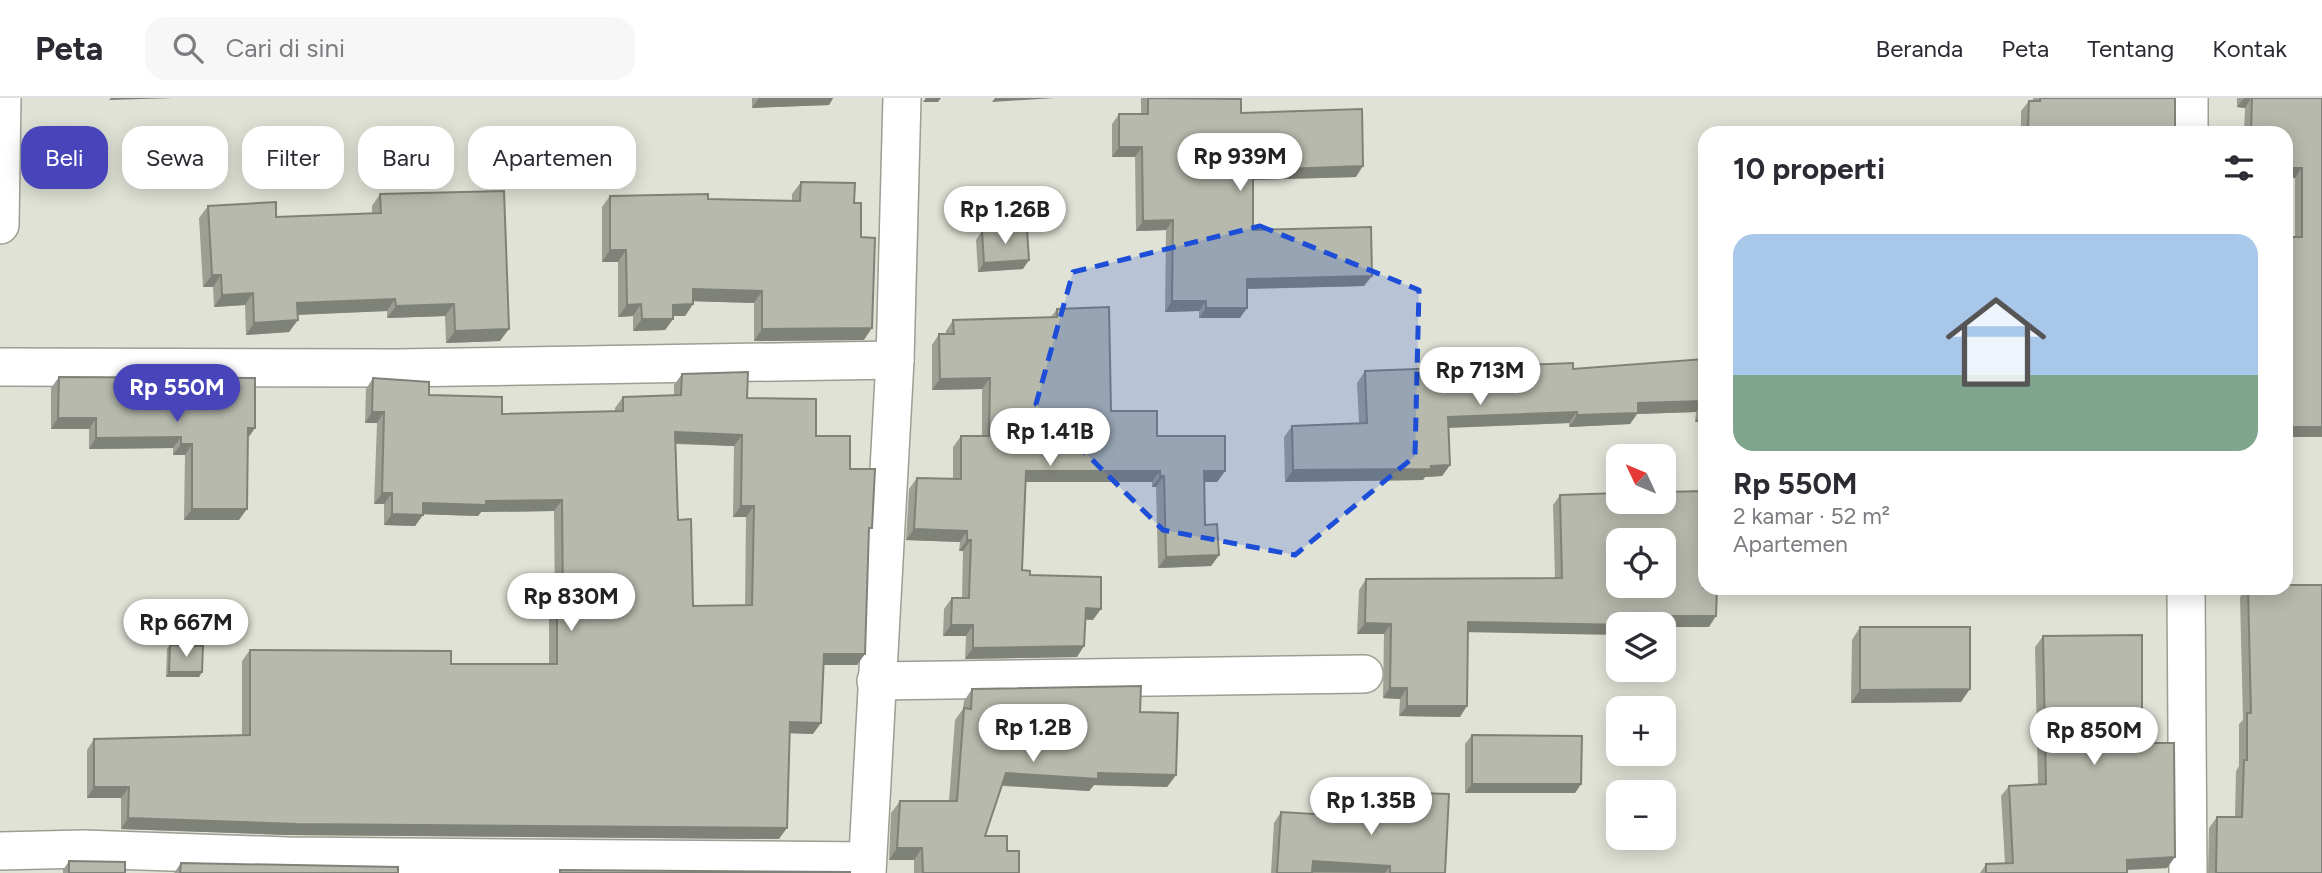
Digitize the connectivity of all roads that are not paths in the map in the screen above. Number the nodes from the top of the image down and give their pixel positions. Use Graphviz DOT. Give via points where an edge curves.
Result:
graph roads {
  1 [pos="2,98"];
  2 [pos="902,98"];
  3 [pos="2189,98"];
  4 [pos="2189,126"];
  5 [pos="0,225"];
  6 [pos="895,360"];
  7 [pos="0,367"];
  8 [pos="2186,595"];
  9 [pos="1364,674"];
  10 [pos="876,681"];
  11 [pos="0,851"];
  12 [pos="867,867"];
  13 [pos="2188,873"];
  1 -- 5 [label="street"];
  2 -- 6 [label="street"];
  3 -- 4 [label="street"];
  6 -- 7 [label="street" via="397,368"];
  6 -- 10 [label="street"];
  8 -- 13 [label="street"];
  9 -- 10 [label="street"];
  10 -- 12 [label="street"];
  11 -- 12 [label="street" via="83,849"];
}
